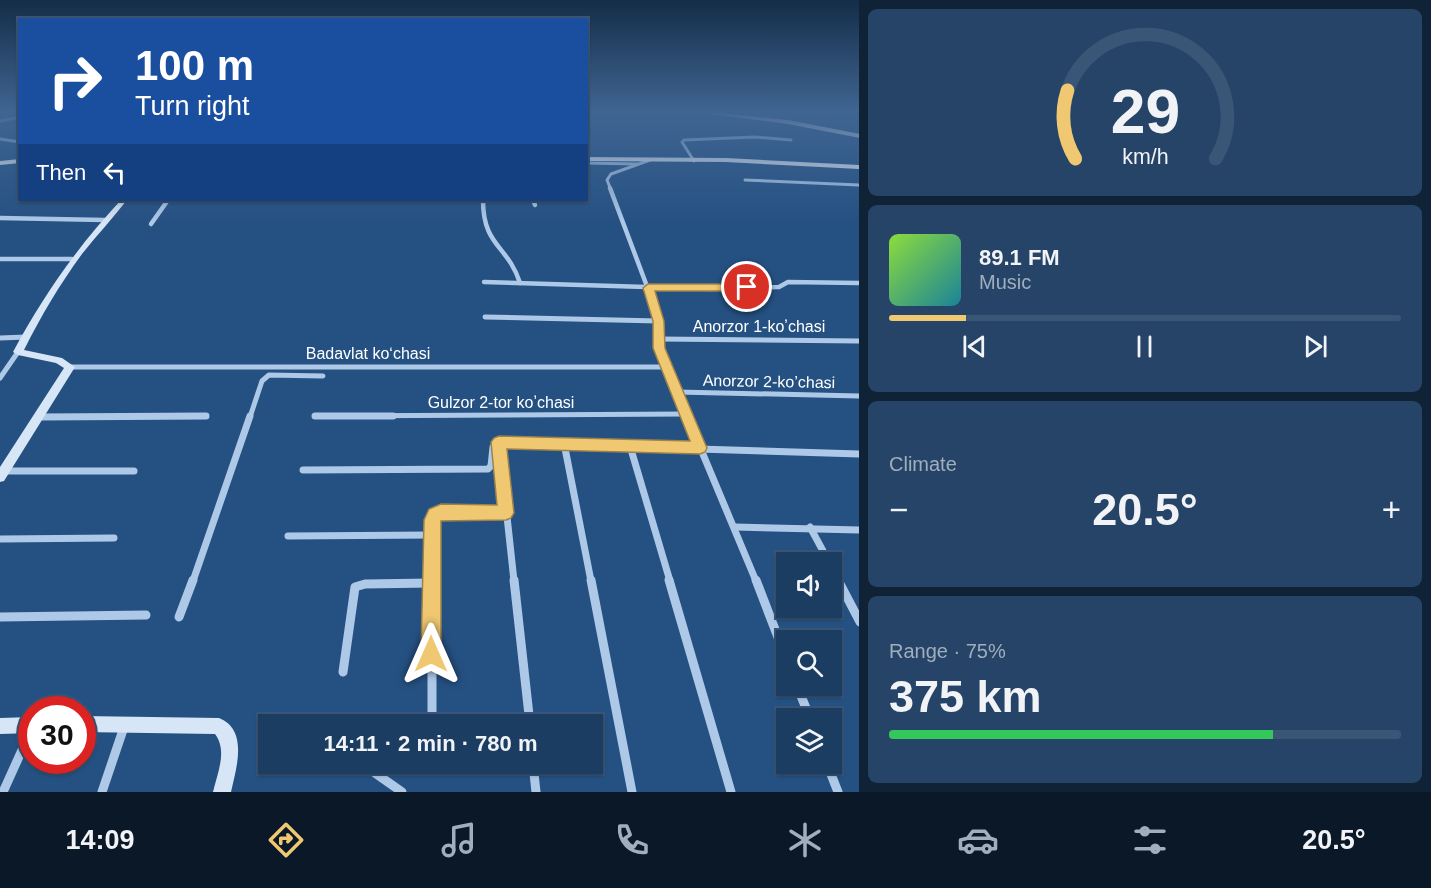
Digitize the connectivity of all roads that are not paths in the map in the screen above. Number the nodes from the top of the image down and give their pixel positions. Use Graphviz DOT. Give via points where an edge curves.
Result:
graph roads {
  1 [pos="686,149"];
  2 [pos="650,160"];
  3 [pos="18,161"];
  4 [pos="588,161"];
  5 [pos="694,161"];
  6 [pos="588,162"];
  7 [pos="0,163"];
  8 [pos="641,164"];
  9 [pos="859,166"];
  10 [pos="745,180"];
  11 [pos="859,185"];
  12 [pos="123,201"];
  13 [pos="167,201"];
  14 [pos="483,201"];
  15 [pos="533,201"];
  16 [pos="535,205"];
  17 [pos="0,218"];
  18 [pos="105,220"];
  19 [pos="151,224"];
  20 [pos="0,259"];
  21 [pos="72,259"];
  22 [pos="483,282"];
  23 [pos="520,283"];
  24 [pos="859,283"];
  25 [pos="648,288"];
  26 [pos="485,317"];
  27 [pos="658,321"];
  28 [pos="26,337"];
  29 [pos="0,338"];
  30 [pos="659,339"];
  31 [pos="859,340"];
  32 [pos="18,352"];
  33 [pos="666,367"];
  34 [pos="70,368"];
  35 [pos="323,376"];
  36 [pos="0,378"];
  37 [pos="677,392"];
  38 [pos="859,396"];
  39 [pos="686,414"];
  40 [pos="206,416"];
  41 [pos="315,416"];
  42 [pos="40,417"];
  43 [pos="499,442"];
  44 [pos="564,443"];
  45 [pos="630,446"];
  46 [pos="700,448"];
  47 [pos="859,454"];
  48 [pos="303,470"];
  49 [pos="134,471"];
  50 [pos="2,474"];
  51 [pos="506,513"];
  52 [pos="735,526"];
  53 [pos="810,528"];
  54 [pos="859,530"];
  55 [pos="288,536"];
  56 [pos="431,536"];
  57 [pos="114,538"];
  58 [pos="0,539"];
  59 [pos="823,552"];
  60 [pos="431,583"];
  61 [pos="842,588"];
  62 [pos="146,615"];
  63 [pos="0,617"];
  64 [pos="179,617"];
  65 [pos="859,620"];
  66 [pos="776,632"];
  67 [pos="343,672"];
  68 [pos="432,714"];
  69 [pos="529,714"];
  70 [pos="96,724"];
  71 [pos="126,724"];
  72 [pos="0,726"];
  73 [pos="18,727"];
  74 [pos="18,758"];
  75 [pos="376,774"];
  76 [pos="534,774"];
  77 [pos="831,774"];
  78 [pos="3,792"];
  79 [pos="102,792"];
  80 [pos="222,792"];
  81 [pos="402,792"];
  82 [pos="536,792"];
  83 [pos="632,792"];
  84 [pos="731,792"];
  85 [pos="838,792"];
  1 -- 5 [label="street"];
  2 -- 4 [label="main road"];
  2 -- 5 [label="main road"];
  2 -- 8 [label="street"];
  3 -- 7 [label="main road"];
  5 -- 9 [label="main road"];
  6 -- 8 [label="street"];
  8 -- 25 [label="street" via="611,174 607,180"];
  10 -- 11 [label="street"];
  12 -- 18 [label="street"];
  13 -- 19 [label="street"];
  14 -- 23 [label="street" via="482,220 491,240 517,268"];
  15 -- 16 [label="street"];
  17 -- 18 [label="street"];
  18 -- 21 [label="street"];
  20 -- 21 [label="street"];
  21 -- 28 [label="street"];
  22 -- 23 [label="street"];
  23 -- 25 [label="street"];
  24 -- 25 [label="street"];
  25 -- 27 [label="street"];
  26 -- 27 [label="street"];
  27 -- 30 [label="street"];
  28 -- 29 [label="street"];
  28 -- 32 [label="street"];
  30 -- 31 [label="street, Аnorzor 1-koʼchasi"];
  30 -- 33 [label="street"];
  32 -- 34 [label="street" via="58,360"];
  32 -- 36 [label="street"];
  33 -- 34 [label="street, Badavlat koʻchasi"];
  33 -- 37 [label="street"];
  34 -- 42 [label="street"];
  35 -- 64 [label="street" via="269,375 261,381"];
  37 -- 38 [label="street, Аnorzor 2-koʼchasi"];
  37 -- 39 [label="street"];
  39 -- 41 [label="street, Gulzor 2-tor koʼchasi"];
  39 -- 46 [label="street"];
  40 -- 42 [label="street"];
  42 -- 50 [label="street"];
  43 -- 44 [label="street"];
  43 -- 48 [label="street" via="493,447 488,469"];
  43 -- 51 [label="street"];
  44 -- 45 [label="street"];
  44 -- 83 [label="street"];
  45 -- 46 [label="street"];
  45 -- 84 [label="street"];
  46 -- 47 [label="street"];
  46 -- 52 [label="street"];
  49 -- 50 [label="street"];
  51 -- 56 [label="street" via="441,512 432,520"];
  51 -- 69 [label="street"];
  52 -- 53 [label="street"];
  52 -- 66 [label="street"];
  53 -- 54 [label="street"];
  53 -- 59 [label="street"];
  55 -- 56 [label="street"];
  56 -- 60 [label="street"];
  57 -- 58 [label="street"];
  60 -- 67 [label="street" via="355,587"];
  60 -- 68 [label="street"];
  61 -- 65 [label="street"];
  62 -- 63 [label="street"];
  70 -- 71 [label="street"];
  71 -- 79 [label="street"];
  71 -- 80 [label="street" via="219,726 232,744"];
  72 -- 73 [label="street"];
  74 -- 78 [label="street"];
  75 -- 81 [label="street"];
  76 -- 82 [label="street"];
  77 -- 85 [label="street"];
}
